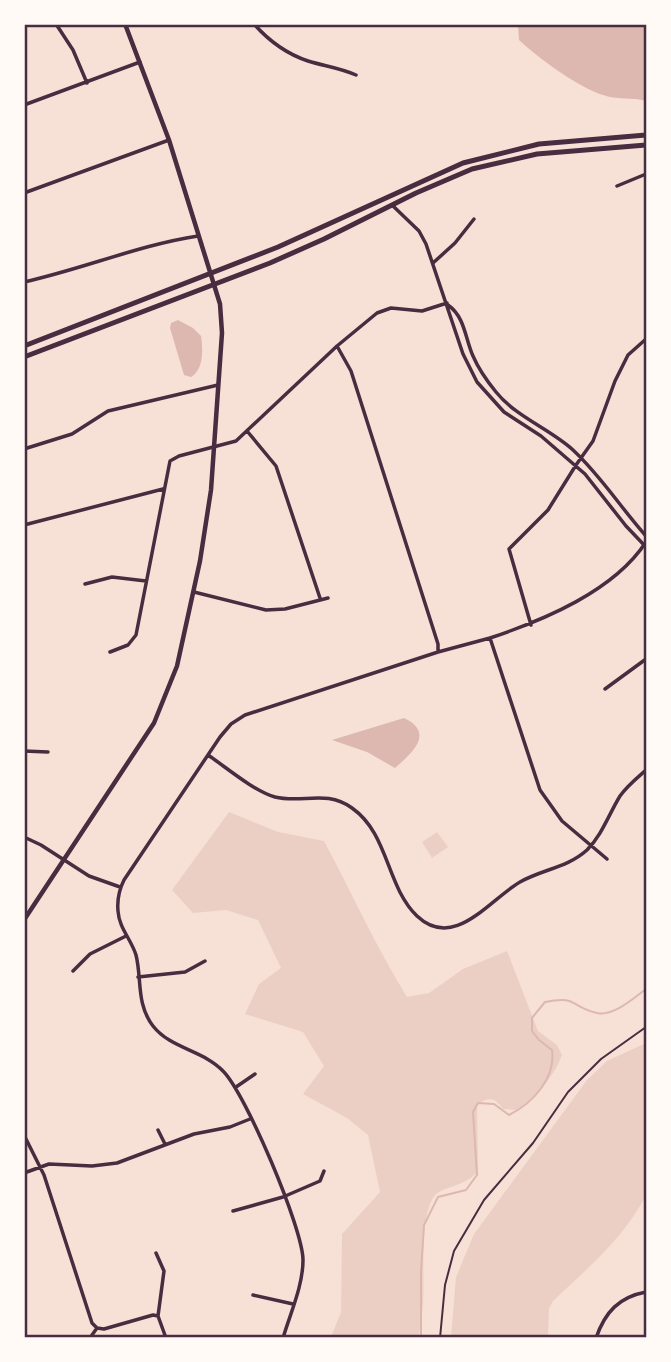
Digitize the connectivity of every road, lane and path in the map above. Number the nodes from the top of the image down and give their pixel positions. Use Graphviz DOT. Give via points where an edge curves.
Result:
graph roads {
  1 [pos="55,24"];
  2 [pos="125,24"];
  3 [pos="254,24"];
  4 [pos="140,62"];
  5 [pos="356,75"];
  6 [pos="87,83"];
  7 [pos="24,105"];
  8 [pos="646,135"];
  9 [pos="169,140"];
  10 [pos="646,145"];
  11 [pos="646,174"];
  12 [pos="617,186"];
  13 [pos="24,193"];
  14 [pos="392,205"];
  15 [pos="474,219"];
  16 [pos="198,236"];
  17 [pos="433,263"];
  18 [pos="211,274"];
  19 [pos="24,282"];
  20 [pos="214,284"];
  21 [pos="447,303"];
  22 [pos="646,339"];
  23 [pos="24,346"];
  24 [pos="337,346"];
  25 [pos="24,357"];
  26 [pos="218,385"];
  27 [pos="247,431"];
  28 [pos="214,447"];
  29 [pos="24,449"];
  30 [pos="581,458"];
  31 [pos="576,465"];
  32 [pos="163,489"];
  33 [pos="24,525"];
  34 [pos="646,536"];
  35 [pos="646,545"];
  36 [pos="146,581"];
  37 [pos="85,584"];
  38 [pos="194,592"];
  39 [pos="320,598"];
  40 [pos="328,598"];
  41 [pos="531,625"];
  42 [pos="490,638"];
  43 [pos="24,649"];
  44 [pos="110,652"];
  45 [pos="438,652"];
  46 [pos="646,659"];
  47 [pos="25,666"];
  48 [pos="605,689"];
  49 [pos="24,751"];
  50 [pos="48,751"];
  51 [pos="208,755"];
  52 [pos="646,770"];
  53 [pos="24,837"];
  54 [pos="591,845"];
  55 [pos="65,859"];
  56 [pos="607,859"];
  57 [pos="120,887"];
  58 [pos="24,920"];
  59 [pos="126,936"];
  60 [pos="205,961"];
  61 [pos="73,971"];
  62 [pos="138,977"];
  63 [pos="646,1027"];
  64 [pos="255,1074"];
  65 [pos="236,1087"];
  66 [pos="250,1119"];
  67 [pos="158,1130"];
  68 [pos="24,1135"];
  69 [pos="166,1144"];
  70 [pos="40,1167"];
  71 [pos="324,1171"];
  72 [pos="24,1173"];
  73 [pos="283,1196"];
  74 [pos="233,1211"];
  75 [pos="156,1253"];
  76 [pos="646,1292"];
  77 [pos="253,1295"];
  78 [pos="293,1304"];
  79 [pos="158,1316"];
  80 [pos="97,1328"];
  81 [pos="92,1335"];
  82 [pos="166,1338"];
  83 [pos="283,1338"];
  84 [pos="440,1338"];
  85 [pos="596,1338"];
  1 -- 6 [label="street"];
  2 -- 4 [label="street"];
  3 -- 5 [label="street" via="269,41 306,60"];
  4 -- 6 [label="street"];
  4 -- 9 [label="street"];
  6 -- 7 [label="street"];
  8 -- 18 [label="main road" via="539,144 463,163"];
  9 -- 13 [label="street"];
  9 -- 16 [label="street"];
  10 -- 14 [label="main road" via="504,161 453,177"];
  11 -- 12 [label="street"];
  14 -- 17 [label="street" via="419,231"];
  14 -- 20 [label="main road" via="324,240"];
  15 -- 17 [label="street"];
  16 -- 18 [label="street"];
  16 -- 19 [label="street"];
  17 -- 21 [label="street"];
  18 -- 20 [label="street"];
  18 -- 23 [label="main road"];
  20 -- 25 [label="main road"];
  20 -- 26 [label="street" via="222,319"];
  21 -- 24 [label="street" via="422,311 391,308 377,313"];
  21 -- 30 [label="street" via="459,313 482,374 499,396"];
  21 -- 31 [label="street" via="467,363 487,395"];
  22 -- 30 [label="street" via="628,355 593,441"];
  24 -- 27 [label="street"];
  24 -- 45 [label="street" via="351,371"];
  26 -- 28 [label="street"];
  26 -- 29 [label="street" via="108,411 72,434"];
  27 -- 28 [label="street" via="230,444"];
  27 -- 39 [label="street" via="276,466"];
  28 -- 32 [label="street" via="173,459"];
  28 -- 38 [label="street"];
  30 -- 31 [label="street"];
  30 -- 34 [label="street"];
  31 -- 35 [label="street"];
  31 -- 41 [label="street" via="548,510 509,550"];
  32 -- 33 [label="street"];
  32 -- 36 [label="street"];
  35 -- 41 [label="street" via="606,583"];
  36 -- 37 [label="street" via="112,577"];
  36 -- 44 [label="street" via="135,638"];
  38 -- 39 [label="street" via="266,610"];
  38 -- 55 [label="street" via="177,666 154,723"];
  39 -- 40 [label="street"];
  41 -- 42 [label="street"];
  42 -- 45 [label="street"];
  42 -- 54 [label="street" via="540,790 562,821"];
  43 -- 47 [label="street"];
  45 -- 51 [label="street" via="245,715 224,731"];
  46 -- 48 [label="street"];
  49 -- 50 [label="street"];
  51 -- 54 [label="street" via="267,794 323,797 354,809 373,829 405,901 434,928 459,926 521,882 572,862"];
  51 -- 57 [label="street"];
  52 -- 54 [label="street" via="623,792"];
  53 -- 55 [label="street"];
  54 -- 56 [label="street"];
  55 -- 57 [label="street" via="97,880"];
  55 -- 58 [label="street"];
  57 -- 59 [label="street" via="118,912"];
  59 -- 61 [label="street" via="90,954"];
  59 -- 62 [label="street" via="135,953"];
  60 -- 62 [label="street" via="185,972"];
  62 -- 65 [label="street" via="144,1010 154,1028 215,1063"];
  63 -- 84 [label="path" via="601,1059 568,1092 533,1143 484,1199 454,1251 444,1285"];
  64 -- 65 [label="street"];
  65 -- 66 [label="street"];
  66 -- 69 [label="street"];
  66 -- 73 [label="street" via="267,1149"];
  67 -- 69 [label="street"];
  68 -- 70 [label="street"];
  69 -- 70 [label="street" via="117,1163"];
  70 -- 72 [label="street"];
  70 -- 80 [label="street" via="88,1315"];
  71 -- 73 [label="street" via="320,1181"];
  73 -- 74 [label="street"];
  73 -- 78 [label="street" via="303,1260"];
  75 -- 79 [label="street" via="164,1271"];
  76 -- 85 [label="street" via="614,1307"];
  77 -- 78 [label="street"];
  78 -- 83 [label="street"];
  79 -- 80 [label="street"];
  79 -- 82 [label="street"];
  80 -- 81 [label="street"];
}
